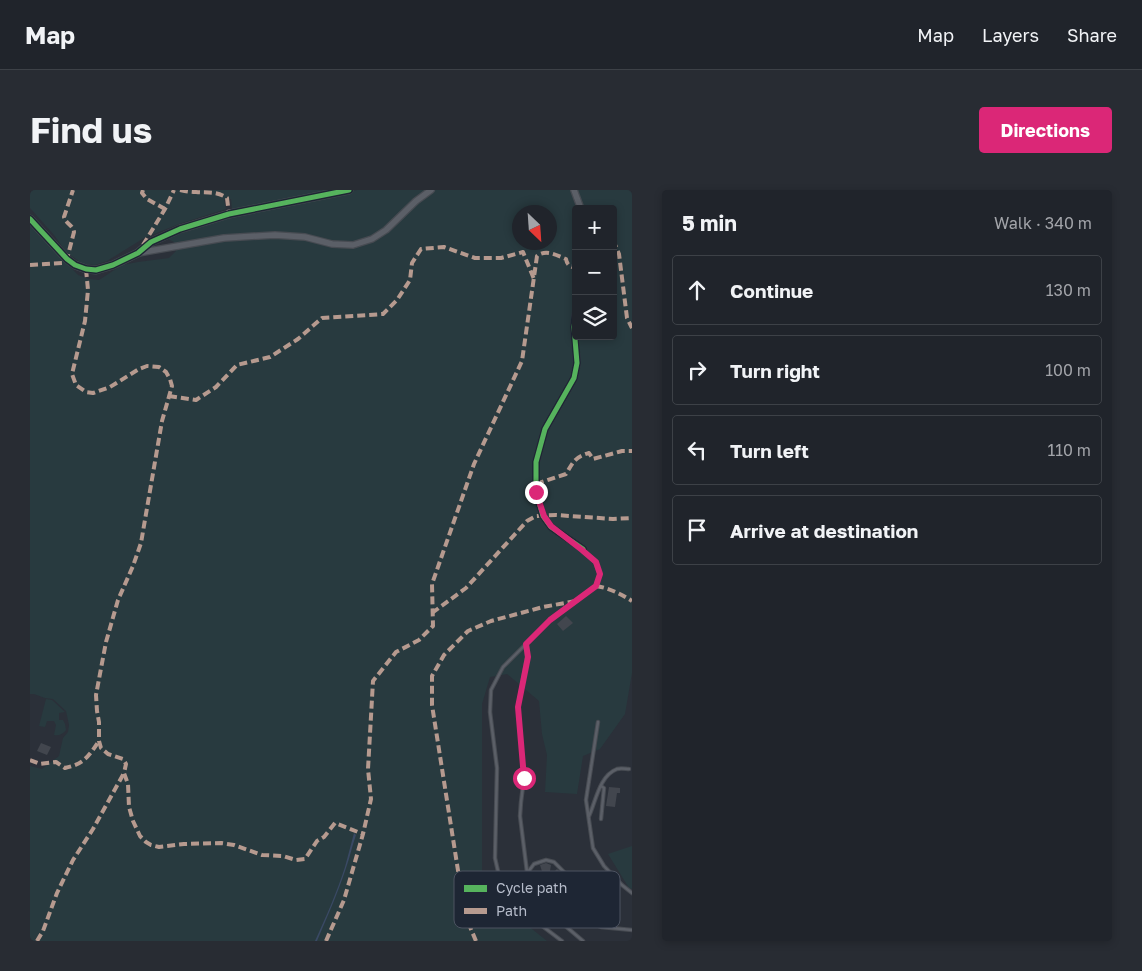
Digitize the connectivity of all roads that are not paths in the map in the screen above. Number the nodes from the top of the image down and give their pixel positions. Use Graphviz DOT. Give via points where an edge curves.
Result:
graph roads {
  1 [pos="349,190"];
  2 [pos="432,190"];
  3 [pos="574,190"];
  4 [pos="580,205"];
  5 [pos="30,219"];
  6 [pos="138,253"];
  7 [pos="575,340"];
  8 [pos="582,550"];
  9 [pos="526,644"];
  10 [pos="598,722"];
  11 [pos="629,769"];
  12 [pos="601,786"];
  13 [pos="588,818"];
  14 [pos="601,819"];
  15 [pos="498,871"];
  16 [pos="528,871"];
  17 [pos="529,871"];
  18 [pos="563,871"];
  19 [pos="609,871"];
  20 [pos="620,883"];
  21 [pos="632,893"];
  22 [pos="543,928"];
  23 [pos="568,928"];
  24 [pos="619,928"];
  25 [pos="632,930"];
  26 [pos="562,941"];
  27 [pos="583,941"];
  1 -- 6 [label="street" via="229,214 180,229 152,242"];
  2 -- 6 [label="street" via="386,230 353,245 275,235 224,238"];
  3 -- 4 [label="street"];
  5 -- 6 [label="street" via="67,259 86,269 96,270"];
  7 -- 8 [label="street" via="577,363 574,378 545,429 536,462 536,492 551,526"];
  8 -- 9 [label="lane" via="596,562 600,574 596,586 550,620"];
  9 -- 15 [label="lane" via="503,667 491,690 490,712 497,768 495,858"];
  9 -- 16 [label="lane" via="528,657 518,707 524,778 520,816"];
  10 -- 13 [label="lane" via="586,800"];
  11 -- 12 [label="lane" via="608,774"];
  12 -- 13 [label="lane"];
  12 -- 14 [label="lane" via="604,788"];
  13 -- 19 [label="lane" via="594,848"];
  17 -- 18 [label="lane" via="534,864 546,860 554,862"];
  20 -- 21 [label="lane"];
  22 -- 26 [label="lane"];
  23 -- 27 [label="lane"];
  24 -- 25 [label="lane"];
}
